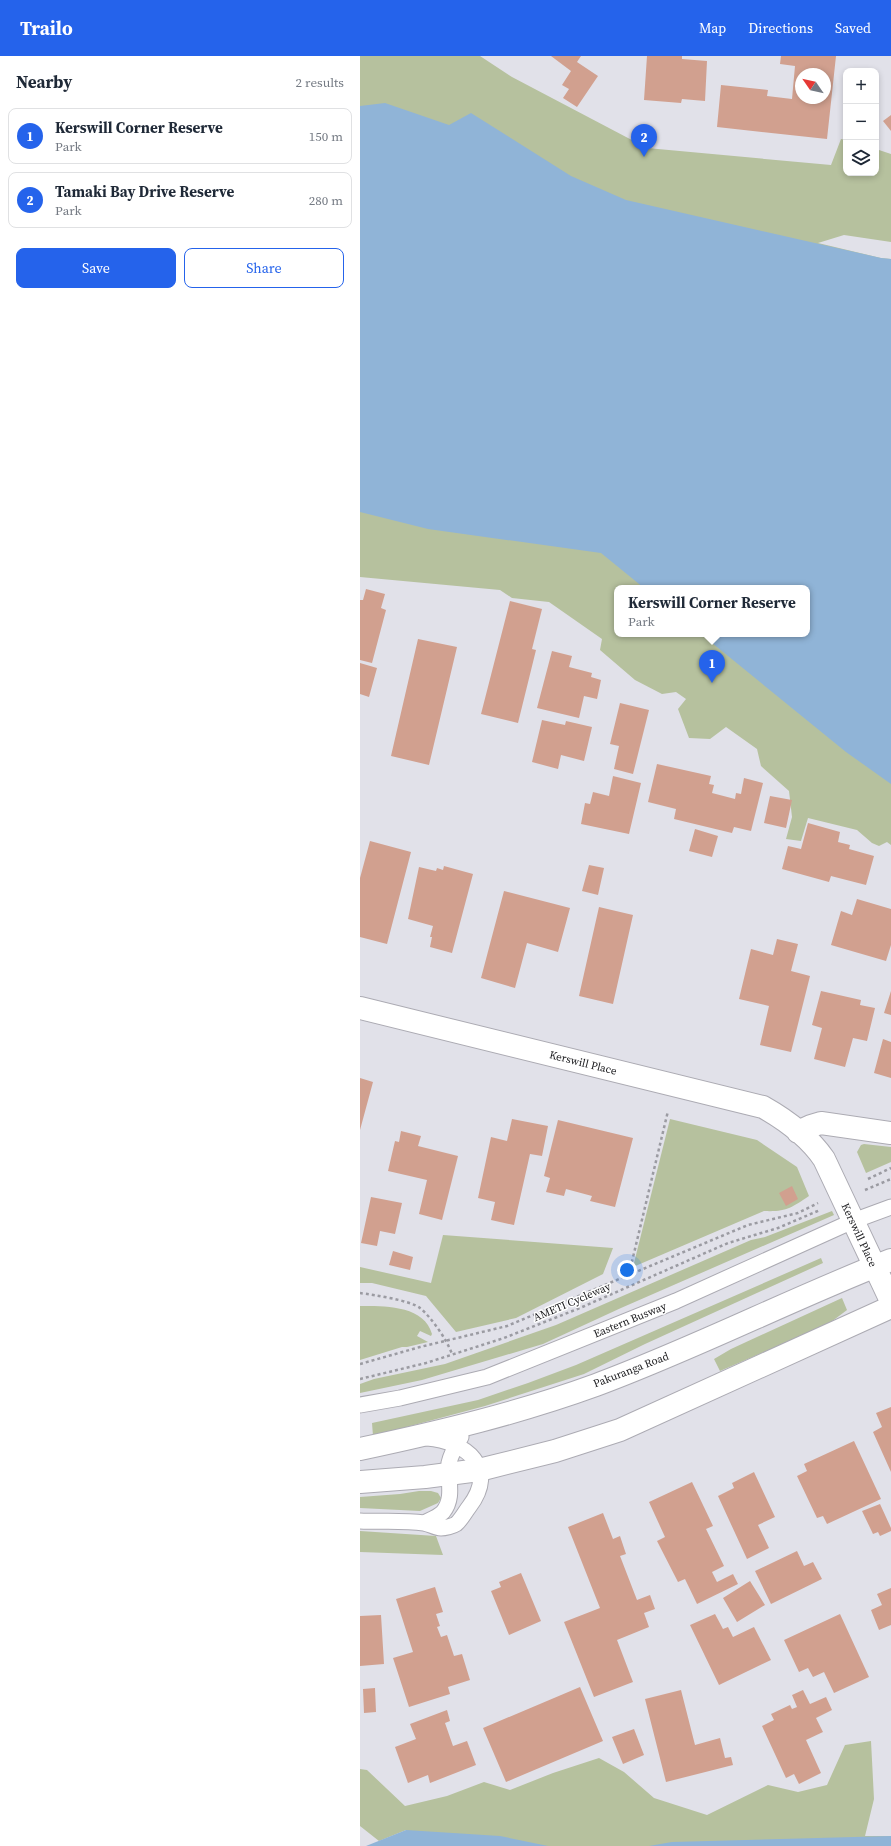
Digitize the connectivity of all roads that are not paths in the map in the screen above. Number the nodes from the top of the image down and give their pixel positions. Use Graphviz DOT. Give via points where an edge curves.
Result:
graph roads {
  1 [pos="360,1008"];
  2 [pos="798,1132"];
  3 [pos="891,1133"];
  4 [pos="891,1207"];
  5 [pos="854,1221"];
  6 [pos="883,1263"];
  7 [pos="891,1301"];
  8 [pos="891,1307"];
  9 [pos="360,1405"];
  10 [pos="480,1420"];
  11 [pos="416,1437"];
  12 [pos="456,1444"];
  13 [pos="360,1449"];
  14 [pos="480,1470"];
  15 [pos="450,1474"];
  16 [pos="360,1482"];
  17 [pos="360,1521"];
  18 [pos="424,1523"];
  1 -- 2 [label="main road, Kerswill Place" via="763,1107 784,1119"];
  2 -- 3 [label="main road" via="821,1123"];
  2 -- 5 [label="main road, Kerswill Place" via="814,1144 824,1159"];
  4 -- 5 [label="lane, Eastern Busway"];
  5 -- 6 [label="main road, Kerswill Place"];
  5 -- 9 [label="lane, Eastern Busway" via="676,1301 487,1377"];
  6 -- 7 [label="main road, Kerswill Place"];
  6 -- 10 [label="main road, Pakuranga Road" via="609,1380"];
  8 -- 14 [label="main road" via="620,1430 555,1451"];
  10 -- 11 [label="main road, Pakuranga Road"];
  10 -- 12 [label="lane"];
  11 -- 12 [label="lane" via="442,1439"];
  11 -- 13 [label="main road, Pakuranga Road"];
  12 -- 14 [label="lane" via="476,1460"];
  12 -- 15 [label="lane" via="449,1464"];
  14 -- 15 [label="main road"];
  14 -- 18 [label="lane" via="481,1485 475,1499 456,1524 442,1528"];
  15 -- 16 [label="main road"];
  15 -- 18 [label="lane" via="451,1491 443,1511"];
  17 -- 18 [label="lane"];
}
